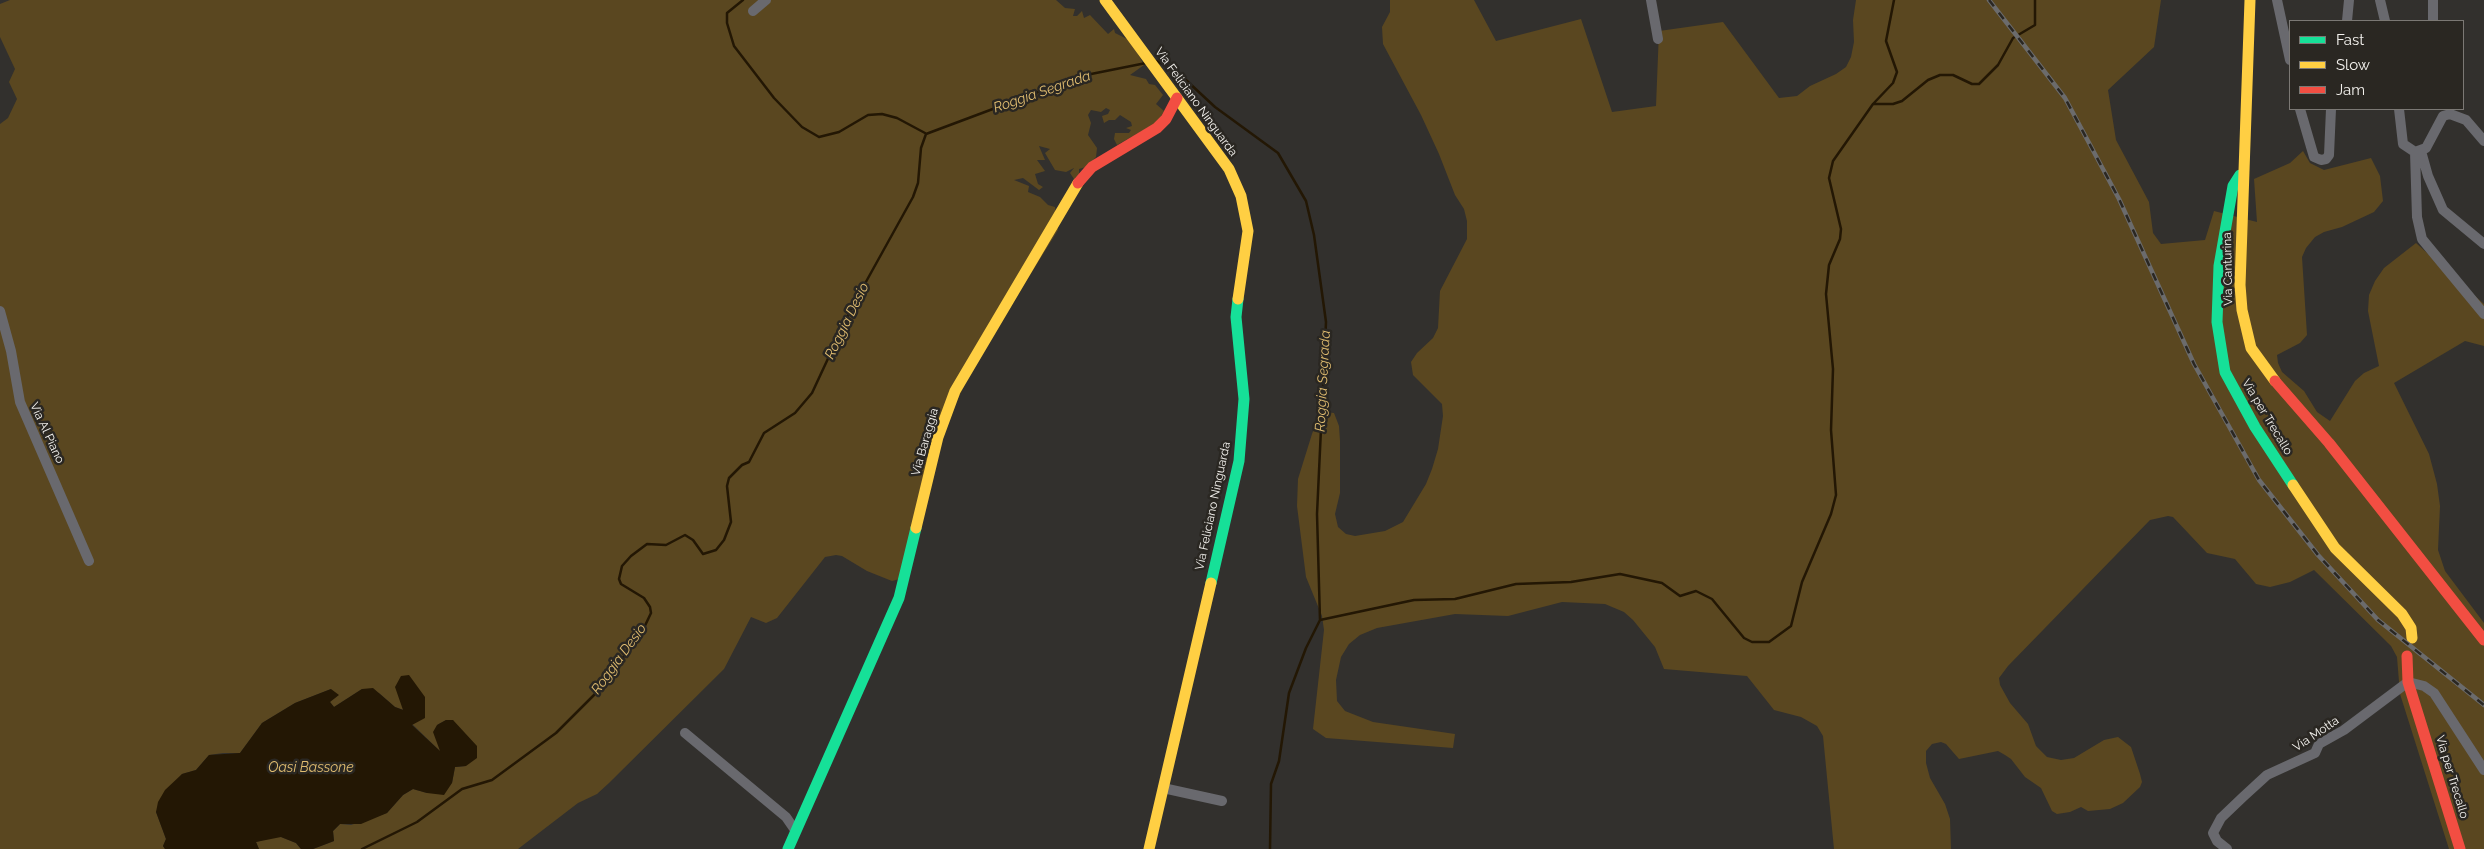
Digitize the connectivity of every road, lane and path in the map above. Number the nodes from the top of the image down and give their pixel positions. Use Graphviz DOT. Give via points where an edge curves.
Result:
graph roads {
  1 [pos="766,0"];
  2 [pos="1105,0"];
  3 [pos="1650,0"];
  4 [pos="2250,0"];
  5 [pos="2277,0"];
  6 [pos="2349,0"];
  7 [pos="2380,0"];
  8 [pos="2433,0"];
  9 [pos="753,11"];
  10 [pos="2347,20"];
  11 [pos="2384,20"];
  12 [pos="2433,20"];
  13 [pos="1658,39"];
  14 [pos="2289,55"];
  15 [pos="1177,98"];
  16 [pos="2300,110"];
  17 [pos="2331,110"];
  18 [pos="2399,110"];
  19 [pos="2448,112"];
  20 [pos="2484,141"];
  21 [pos="2415,150"];
  22 [pos="2244,169"];
  23 [pos="2484,244"];
  24 [pos="0,311"];
  25 [pos="2484,314"];
  26 [pos="89,561"];
  27 [pos="2412,638"];
  28 [pos="2484,640"];
  29 [pos="2408,656"];
  30 [pos="2408,682"];
  31 [pos="685,733"];
  32 [pos="2484,770"];
  33 [pos="1163,788"];
  34 [pos="1222,800"];
  35 [pos="796,830"];
  36 [pos="788,849"];
  37 [pos="1149,849"];
  38 [pos="2227,849"];
  39 [pos="2460,849"];
  1 -- 9 [label="street"];
  2 -- 15 [label="street, Via Feliciano Ninguarda"];
  3 -- 13 [label="street"];
  4 -- 22 [label="street, Via Canturina"];
  5 -- 14 [label="street"];
  6 -- 10 [label="street"];
  7 -- 11 [label="street"];
  8 -- 12 [label="street"];
  15 -- 33 [label="street, Via Feliciano Ninguarda" via="1229,170 1241,196 1248,231 1236,316 1244,399 1239,461"];
  15 -- 35 [label="street, Via Baraggia" via="1157,128 1092,167 1079,182 955,391 938,437 899,598"];
  16 -- 17 [label="street" via="2314,157 2321,160 2329,155"];
  18 -- 21 [label="street" via="2403,144"];
  19 -- 20 [label="street" via="2466,120"];
  19 -- 21 [label="street" via="2426,148"];
  21 -- 23 [label="street" via="2443,210"];
  21 -- 25 [label="street" via="2417,217 2422,239"];
  22 -- 27 [label="street, Via per Trecallo" via="2233,186 2219,266 2217,322 2225,372 2255,427 2335,548 2402,614"];
  22 -- 28 [label="street, Via Canturina" via="2240,285 2251,348"];
  24 -- 26 [label="street, Via Al Piano" via="20,402"];
  29 -- 30 [label="street, Via per Trecallo"];
  30 -- 32 [label="street" via="2424,686 2434,693"];
  30 -- 38 [label="street, Via Motta" via="2344,730 2319,744 2315,753 2267,775 2243,797 2221,818 2213,833"];
  30 -- 39 [label="street, Via per Trecallo"];
  31 -- 35 [label="street" via="786,817"];
  33 -- 34 [label="street"];
  33 -- 37 [label="street, Via Feliciano Ninguarda"];
  35 -- 36 [label="street, Via Baraggia"];
}
